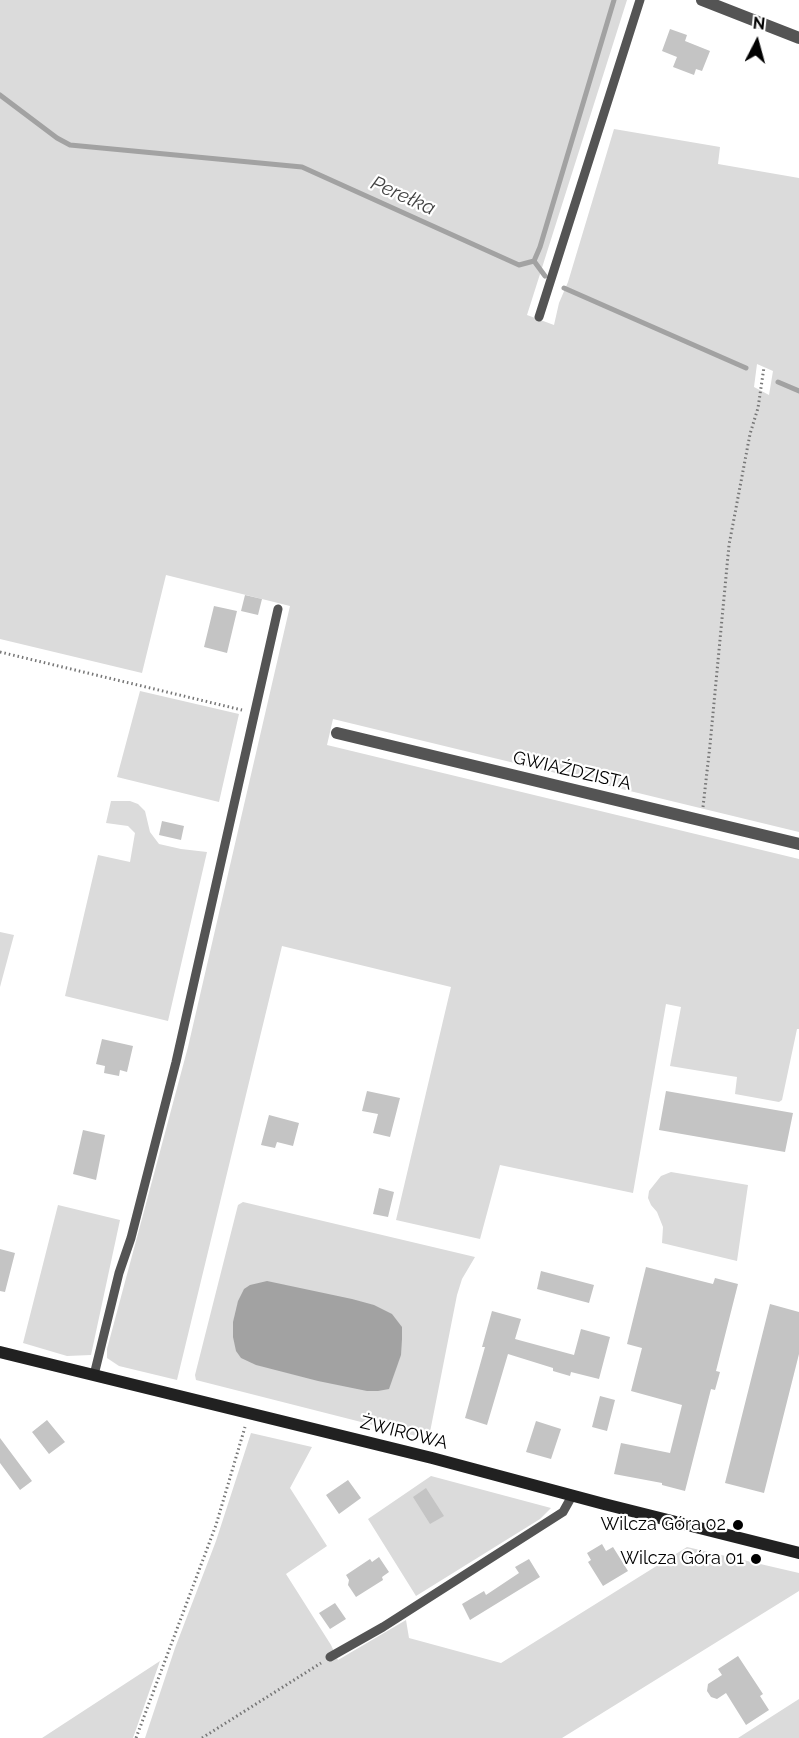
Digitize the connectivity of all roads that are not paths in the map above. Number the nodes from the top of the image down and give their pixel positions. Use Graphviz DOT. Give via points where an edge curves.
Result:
graph roads {
  1 [pos="640,0"];
  2 [pos="702,0"];
  3 [pos="799,38"];
  4 [pos="539,317"];
  5 [pos="279,609"];
  6 [pos="337,734"];
  7 [pos="799,844"];
  8 [pos="0,1352"];
  9 [pos="94,1376"];
  10 [pos="572,1496"];
  11 [pos="799,1553"];
  12 [pos="330,1658"];
  1 -- 4 [label="lane"];
  2 -- 3 [label="street"];
  5 -- 9 [label="lane" via="176,1062"];
  6 -- 7 [label="street, GWIAŹDZISTA"];
  8 -- 9 [label="street, ŻWIROWA"];
  9 -- 10 [label="street, ŻWIROWA"];
  10 -- 11 [label="street, ŻWIROWA"];
  10 -- 12 [label="lane" via="562,1512"];
}
